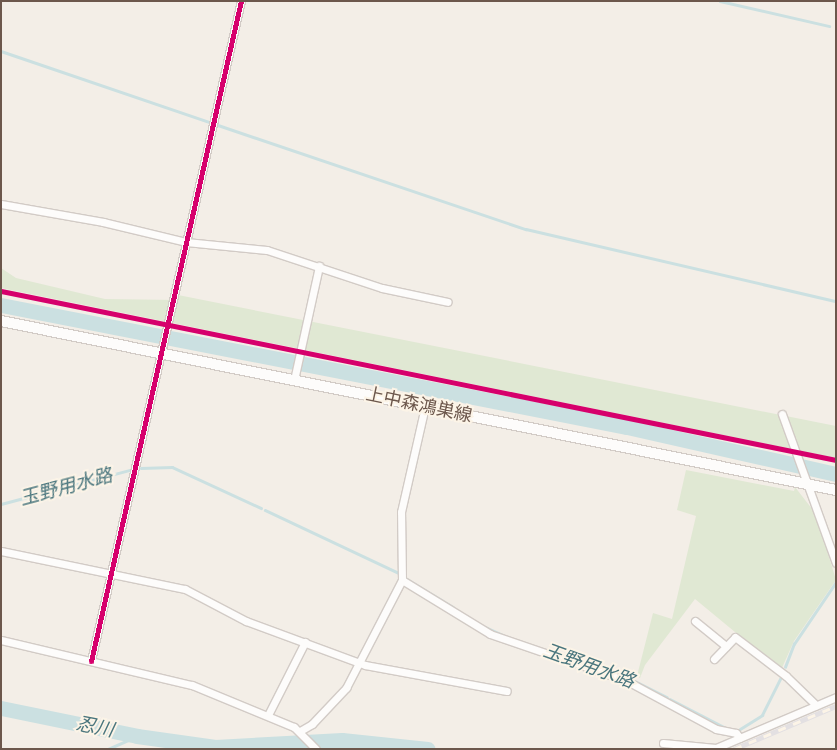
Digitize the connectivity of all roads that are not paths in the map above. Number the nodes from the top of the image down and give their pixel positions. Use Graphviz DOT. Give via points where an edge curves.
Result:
graph roads {
  1 [pos="241,1"];
  2 [pos="1,204"];
  3 [pos="186,242"];
  4 [pos="319,266"];
  5 [pos="448,302"];
  6 [pos="1,321"];
  7 [pos="163,350"];
  8 [pos="295,376"];
  9 [pos="425,406"];
  10 [pos="782,414"];
  11 [pos="805,479"];
  12 [pos="836,490"];
  13 [pos="1,551"];
  14 [pos="835,559"];
  15 [pos="112,573"];
  16 [pos="402,580"];
  17 [pos="695,621"];
  18 [pos="1,640"];
  19 [pos="305,642"];
  20 [pos="726,646"];
  21 [pos="714,659"];
  22 [pos="91,661"];
  23 [pos="358,662"];
  24 [pos="507,691"];
  25 [pos="836,697"];
  26 [pos="816,705"];
  27 [pos="268,715"];
  28 [pos="300,731"];
  29 [pos="740,738"];
  30 [pos="663,743"];
  31 [pos="316,749"];
  1 -- 3 [label="street"];
  2 -- 3 [label="street" via="94,220"];
  3 -- 4 [label="street" via="267,250"];
  3 -- 7 [label="street"];
  4 -- 5 [label="street" via="382,288"];
  4 -- 8 [label="street"];
  6 -- 7 [label="main road, 上中森鴻巣線"];
  7 -- 8 [label="main road, 上中森鴻巣線"];
  7 -- 15 [label="street"];
  8 -- 9 [label="main road, 上中森鴻巣線"];
  9 -- 11 [label="main road, 上中森鴻巣線"];
  9 -- 16 [label="street" via="401,512"];
  10 -- 11 [label="street"];
  11 -- 12 [label="main road, 上中森鴻巣線"];
  11 -- 14 [label="street"];
  13 -- 15 [label="street"];
  15 -- 19 [label="street" via="185,589 238,618"];
  15 -- 22 [label="street"];
  16 -- 23 [label="street"];
  16 -- 29 [label="street" via="490,634 627,681 716,729 736,733"];
  17 -- 20 [label="street"];
  18 -- 22 [label="street"];
  19 -- 23 [label="street"];
  19 -- 27 [label="street"];
  20 -- 21 [label="street"];
  20 -- 26 [label="street" via="735,638 786,676"];
  22 -- 27 [label="street" via="192,685"];
  23 -- 24 [label="street"];
  23 -- 28 [label="street" via="343,692 312,724"];
  25 -- 26 [label="street"];
  26 -- 29 [label="street"];
  27 -- 28 [label="street"];
  28 -- 31 [label="street"];
  29 -- 30 [label="street" via="716,748"];
}
